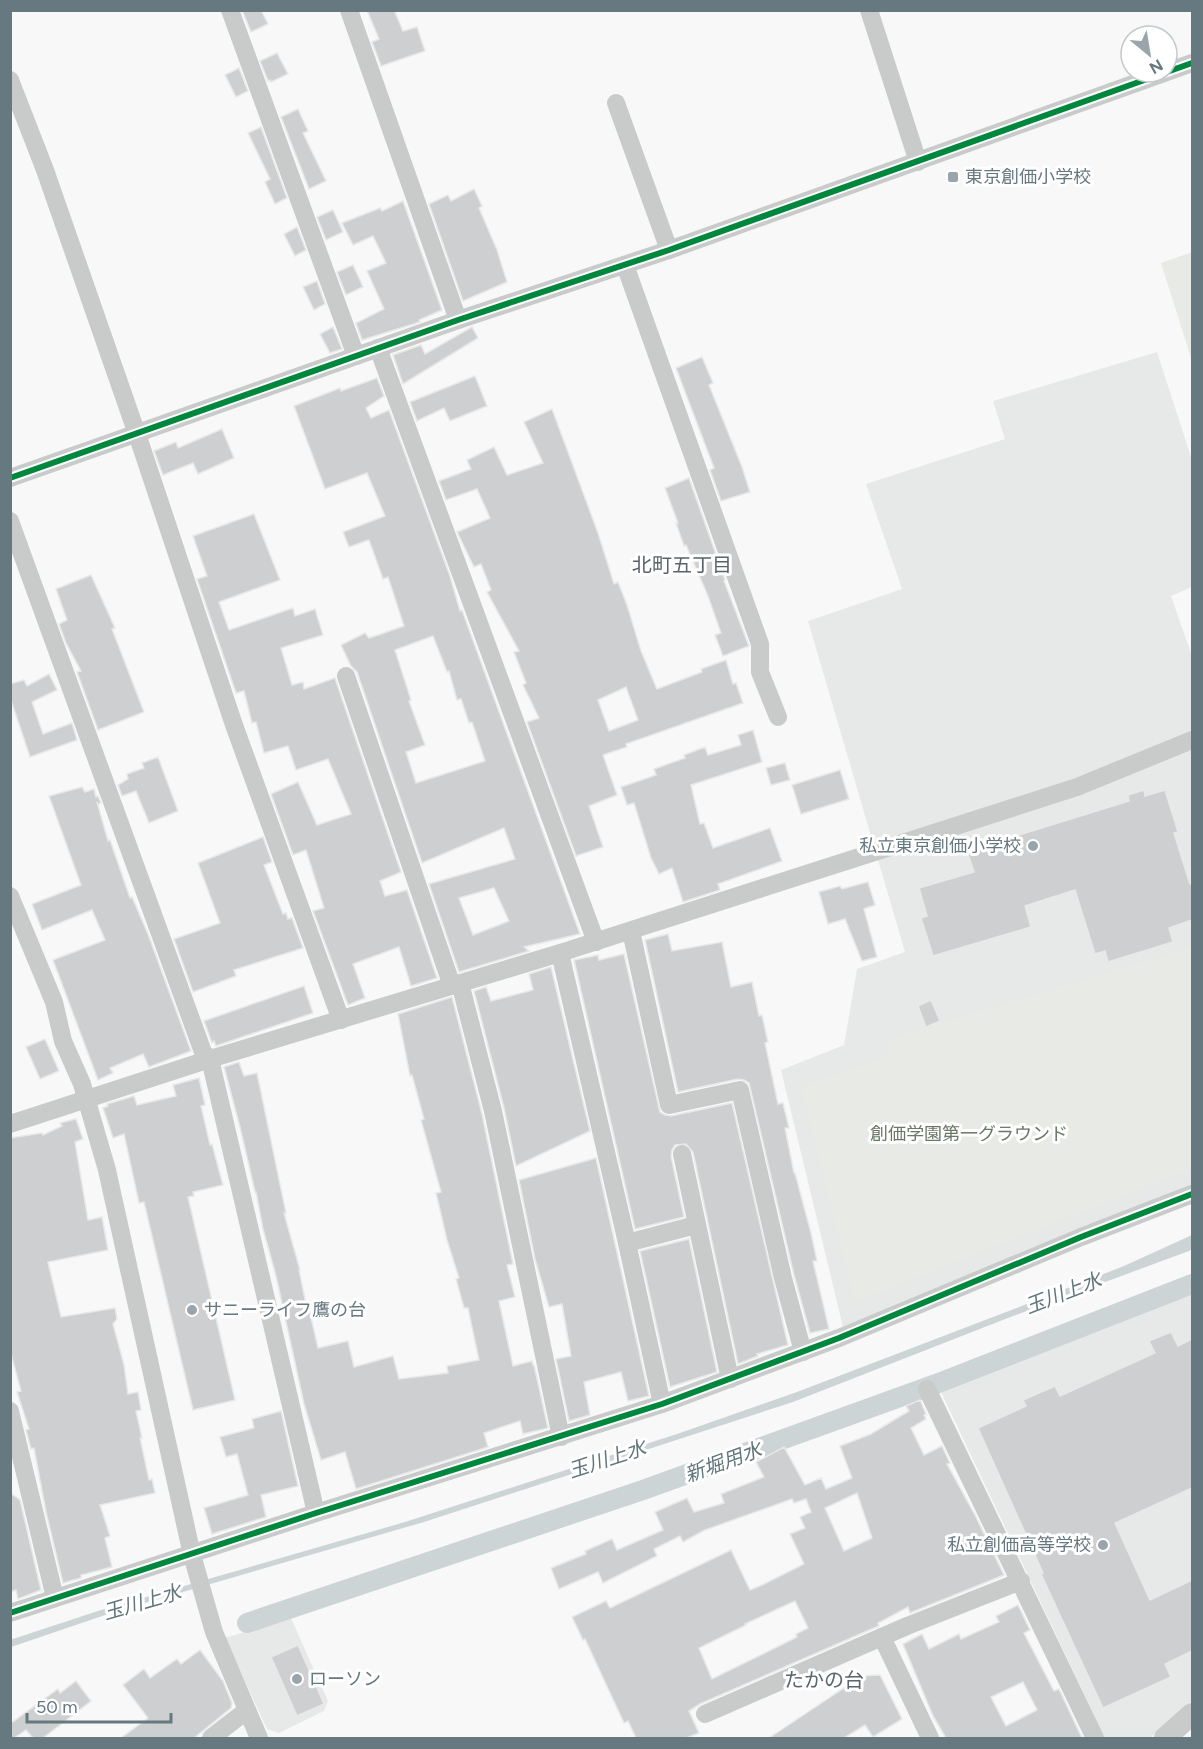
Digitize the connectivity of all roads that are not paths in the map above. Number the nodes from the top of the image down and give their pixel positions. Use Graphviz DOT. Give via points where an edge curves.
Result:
graph roads {
  1 [pos="230,10"];
  2 [pos="349,10"];
  3 [pos="868,10"];
  4 [pos="1192,63"];
  5 [pos="10,80"];
  6 [pos="616,103"];
  7 [pos="918,162"];
  8 [pos="669,250"];
  9 [pos="625,265"];
  10 [pos="458,321"];
  11 [pos="378,348"];
  12 [pos="356,356"];
  13 [pos="137,434"];
  14 [pos="10,478"];
  15 [pos="10,521"];
  16 [pos="346,676"];
  17 [pos="778,717"];
  18 [pos="1192,740"];
  19 [pos="10,896"];
  20 [pos="631,931"];
  21 [pos="596,942"];
  22 [pos="560,954"];
  23 [pos="456,985"];
  24 [pos="341,1020"];
  25 [pos="210,1059"];
  26 [pos="86,1098"];
  27 [pos="10,1124"];
  28 [pos="682,1154"];
  29 [pos="1192,1194"];
  30 [pos="696,1225"];
  31 [pos="627,1243"];
  32 [pos="803,1352"];
  33 [pos="730,1379"];
  34 [pos="927,1389"];
  35 [pos="662,1404"];
  36 [pos="10,1411"];
  37 [pos="561,1437"];
  38 [pos="316,1513"];
  39 [pos="192,1555"];
  40 [pos="1021,1581"];
  41 [pos="55,1598"];
  42 [pos="10,1613"];
  43 [pos="882,1638"];
  44 [pos="246,1711"];
  45 [pos="705,1714"];
  46 [pos="211,1738"];
  47 [pos="259,1738"];
  48 [pos="930,1738"];
  49 [pos="1095,1738"];
  1 -- 12 [label="street"];
  2 -- 10 [label="street"];
  3 -- 7 [label="street"];
  4 -- 7 [label="street"];
  5 -- 13 [label="street"];
  6 -- 8 [label="street"];
  7 -- 8 [label="street"];
  8 -- 9 [label="street"];
  9 -- 10 [label="street"];
  9 -- 17 [label="street" via="760,644 760,672"];
  10 -- 11 [label="street"];
  11 -- 12 [label="street"];
  11 -- 21 [label="street"];
  12 -- 13 [label="street"];
  13 -- 14 [label="street"];
  13 -- 24 [label="street" via="234,725"];
  15 -- 25 [label="street" via="203,1052"];
  16 -- 23 [label="street"];
  18 -- 20 [label="street" via="1077,787"];
  19 -- 26 [label="street" via="54,1002 63,1041"];
  20 -- 21 [label="street"];
  20 -- 32 [label="street" via="669,1105 740,1090"];
  21 -- 22 [label="street"];
  22 -- 23 [label="street"];
  22 -- 31 [label="street"];
  23 -- 24 [label="street"];
  23 -- 37 [label="street" via="493,1111"];
  24 -- 25 [label="street"];
  25 -- 26 [label="street"];
  25 -- 38 [label="street"];
  26 -- 27 [label="street"];
  26 -- 39 [label="street" via="107,1170"];
  28 -- 30 [label="street"];
  29 -- 32 [label="street"];
  30 -- 31 [label="street"];
  30 -- 33 [label="street"];
  31 -- 35 [label="street"];
  32 -- 33 [label="street"];
  33 -- 35 [label="street"];
  34 -- 40 [label="street"];
  35 -- 37 [label="street"];
  36 -- 41 [label="street"];
  37 -- 38 [label="street"];
  38 -- 39 [label="street"];
  39 -- 41 [label="street"];
  39 -- 44 [label="street" via="214,1632"];
  40 -- 43 [label="street"];
  40 -- 49 [label="street"];
  41 -- 42 [label="street"];
  43 -- 45 [label="street"];
  43 -- 48 [label="street"];
  44 -- 46 [label="street"];
  44 -- 47 [label="street"];
}
